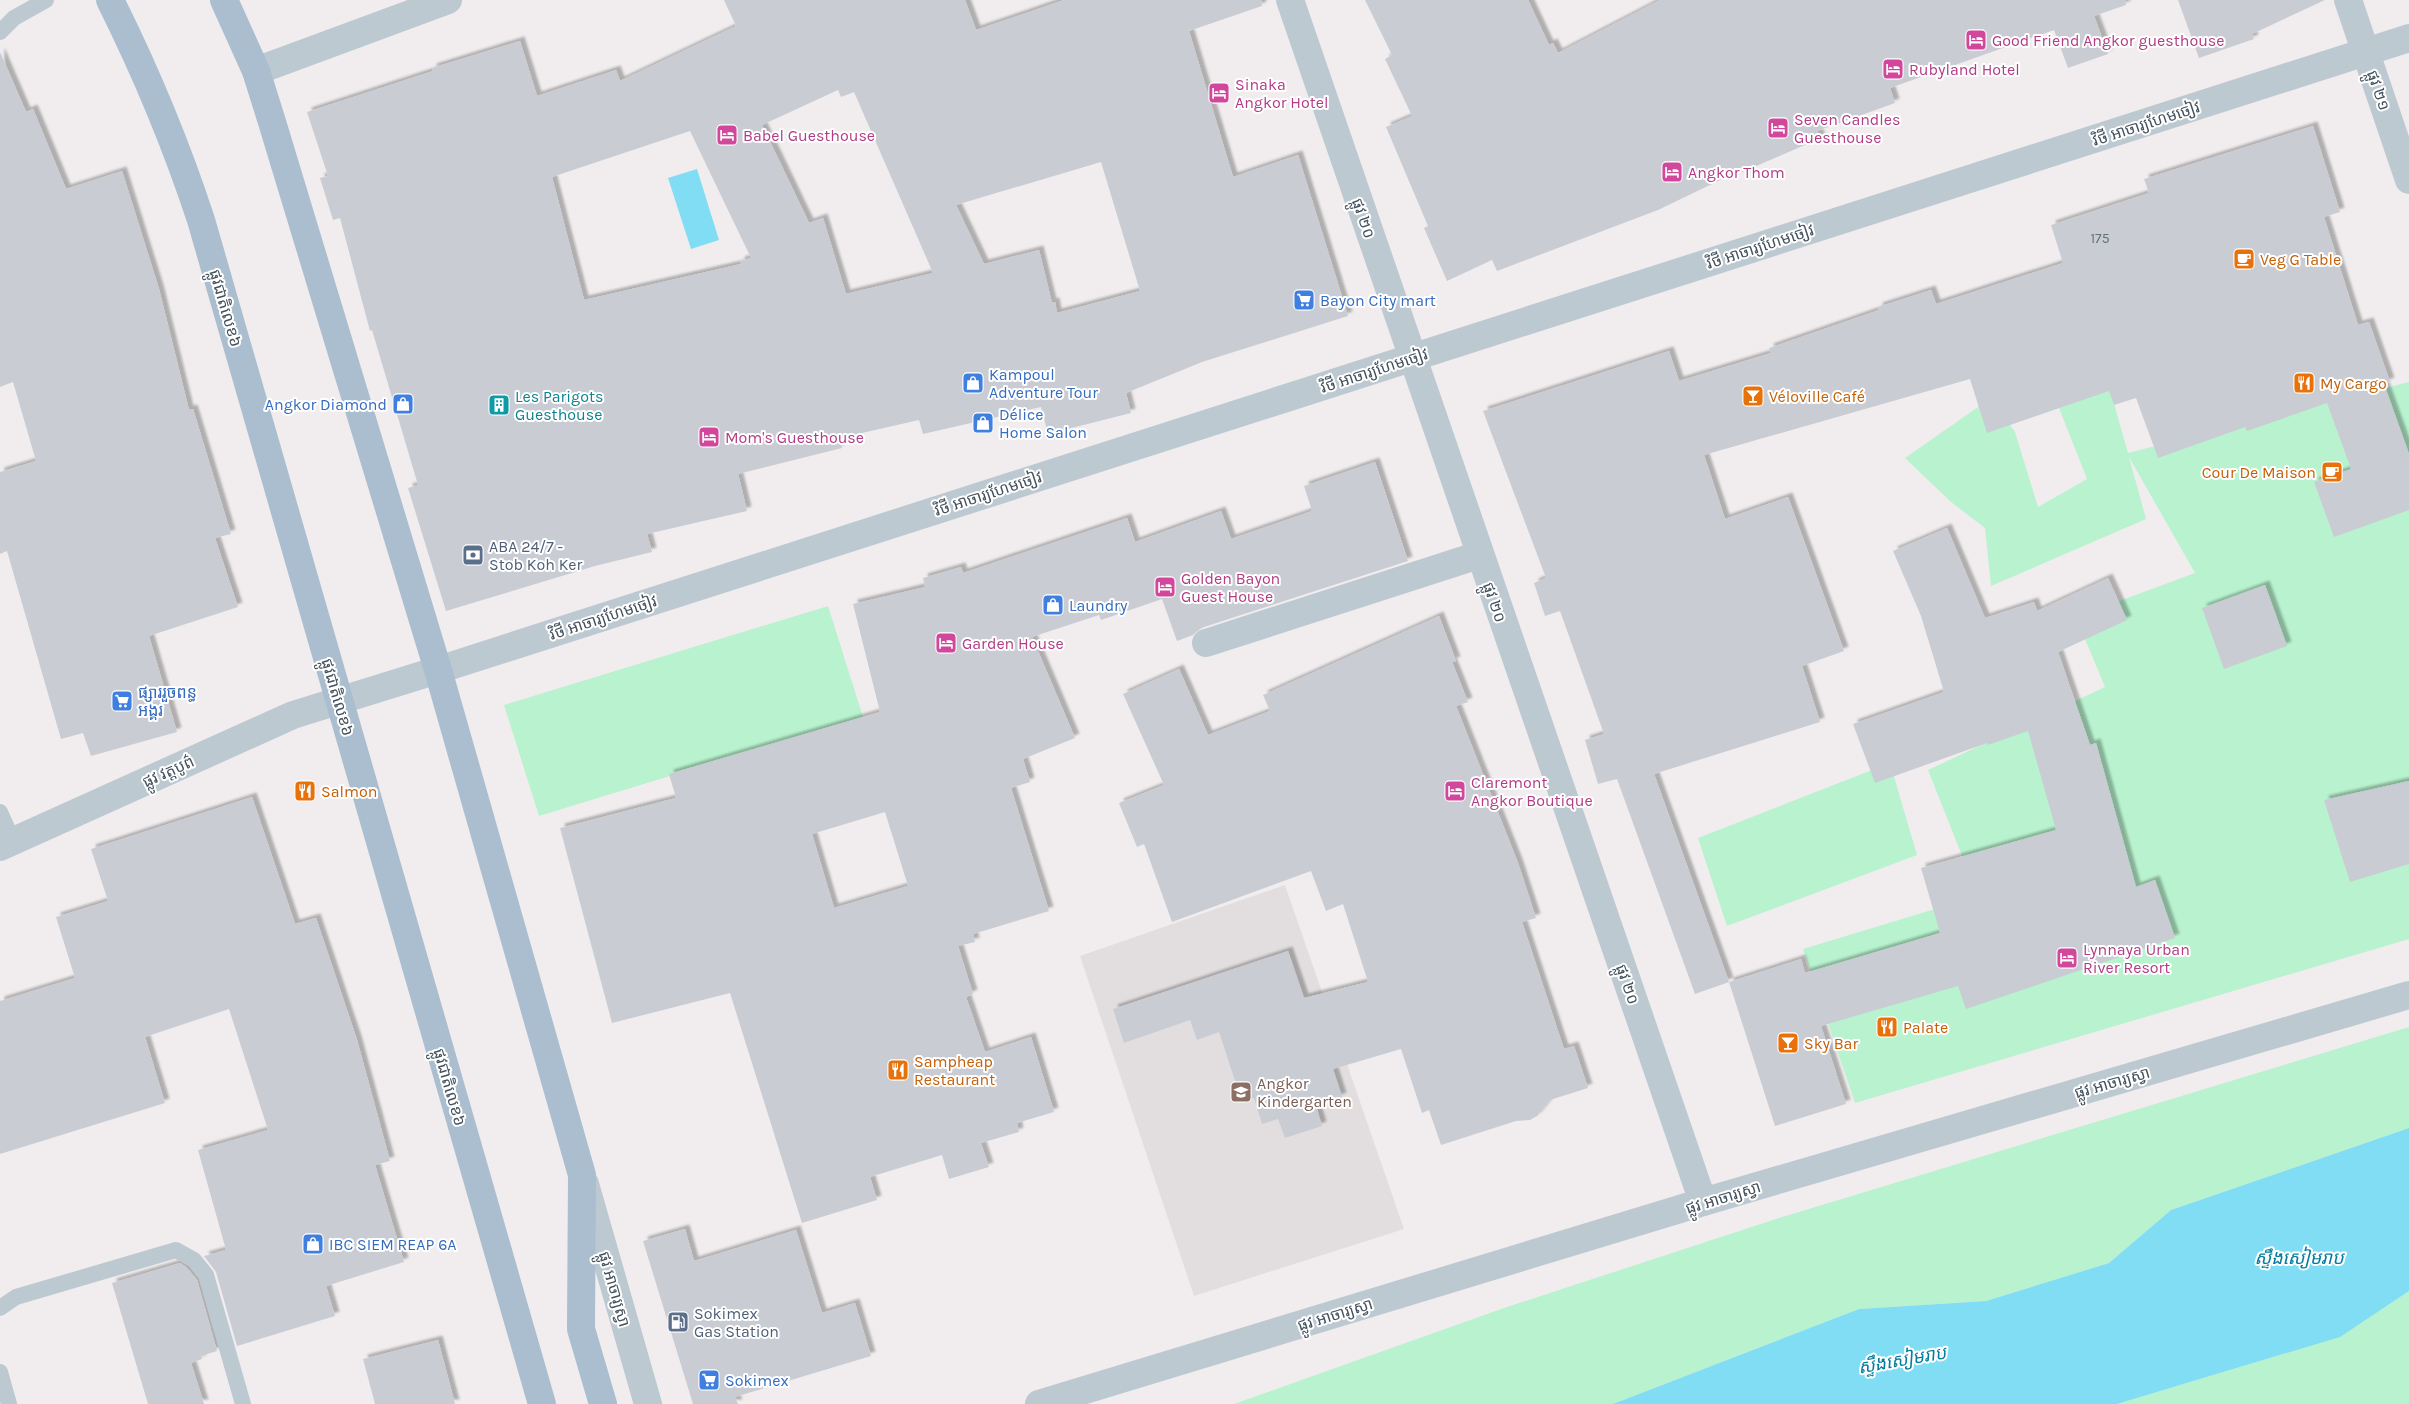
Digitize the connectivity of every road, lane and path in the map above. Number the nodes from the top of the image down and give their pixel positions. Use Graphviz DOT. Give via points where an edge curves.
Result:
graph roads {
  1 [pos="46,0"];
  2 [pos="110,0"];
  3 [pos="224,0"];
  4 [pos="448,0"];
  5 [pos="1290,0"];
  6 [pos="2348,0"];
  7 [pos="0,32"];
  8 [pos="2409,38"];
  9 [pos="2366,52"];
  10 [pos="256,71"];
  11 [pos="2409,180"];
  12 [pos="1412,358"];
  13 [pos="1479,555"];
  14 [pos="1206,643"];
  15 [pos="438,670"];
  16 [pos="338,699"];
  17 [pos="0,812"];
  18 [pos="7,844"];
  19 [pos="2409,995"];
  20 [pos="582,1175"];
  21 [pos="1704,1202"];
  22 [pos="0,1308"];
  23 [pos="0,1372"];
  24 [pos="9,1404"];
  25 [pos="243,1404"];
  26 [pos="542,1404"];
  27 [pos="603,1404"];
  28 [pos="648,1404"];
  29 [pos="1039,1404"];
  1 -- 7 [label="lane" via="14,18"];
  2 -- 16 [label="main road, ផ្លូវជាតិលេខ៦" via="144,68 180,156 201,220"];
  3 -- 10 [label="main road"];
  4 -- 10 [label="street"];
  5 -- 12 [label="street, ផ្លូវ ២០"];
  6 -- 9 [label="street, ផ្លូវ ២១"];
  8 -- 9 [label="street, វិថី អាចារ្យហែមចៀវ"];
  9 -- 11 [label="street, ផ្លូវ ២១"];
  9 -- 12 [label="street, វិថី អាចារ្យហែមចៀវ"];
  10 -- 15 [label="main road"];
  12 -- 13 [label="street, ផ្លូវ ២០"];
  12 -- 15 [label="street, វិថី អាចារ្យហែមចៀវ"];
  13 -- 14 [label="street"];
  13 -- 21 [label="street, ផ្លូវ ២០"];
  15 -- 16 [label="street, វិថី អាចារ្យហែមចៀវ"];
  15 -- 20 [label="main road"];
  16 -- 18 [label="street, ផ្លូវ វត្តបូព៌" via="293,715"];
  16 -- 26 [label="main road, ផ្លូវជាតិលេខ៦"];
  17 -- 18 [label="lane"];
  19 -- 21 [label="street, ផ្លូវ អាចារ្យស្វា"];
  20 -- 27 [label="main road" via="582,1329"];
  20 -- 28 [label="street, ផ្លូវ អាចារ្យស្វា"];
  21 -- 29 [label="street, ផ្លូវ អាចារ្យស្វា"];
  22 -- 25 [label="lane" via="16,1297 176,1250 194,1260 206,1275"];
  23 -- 24 [label="lane"];
}
